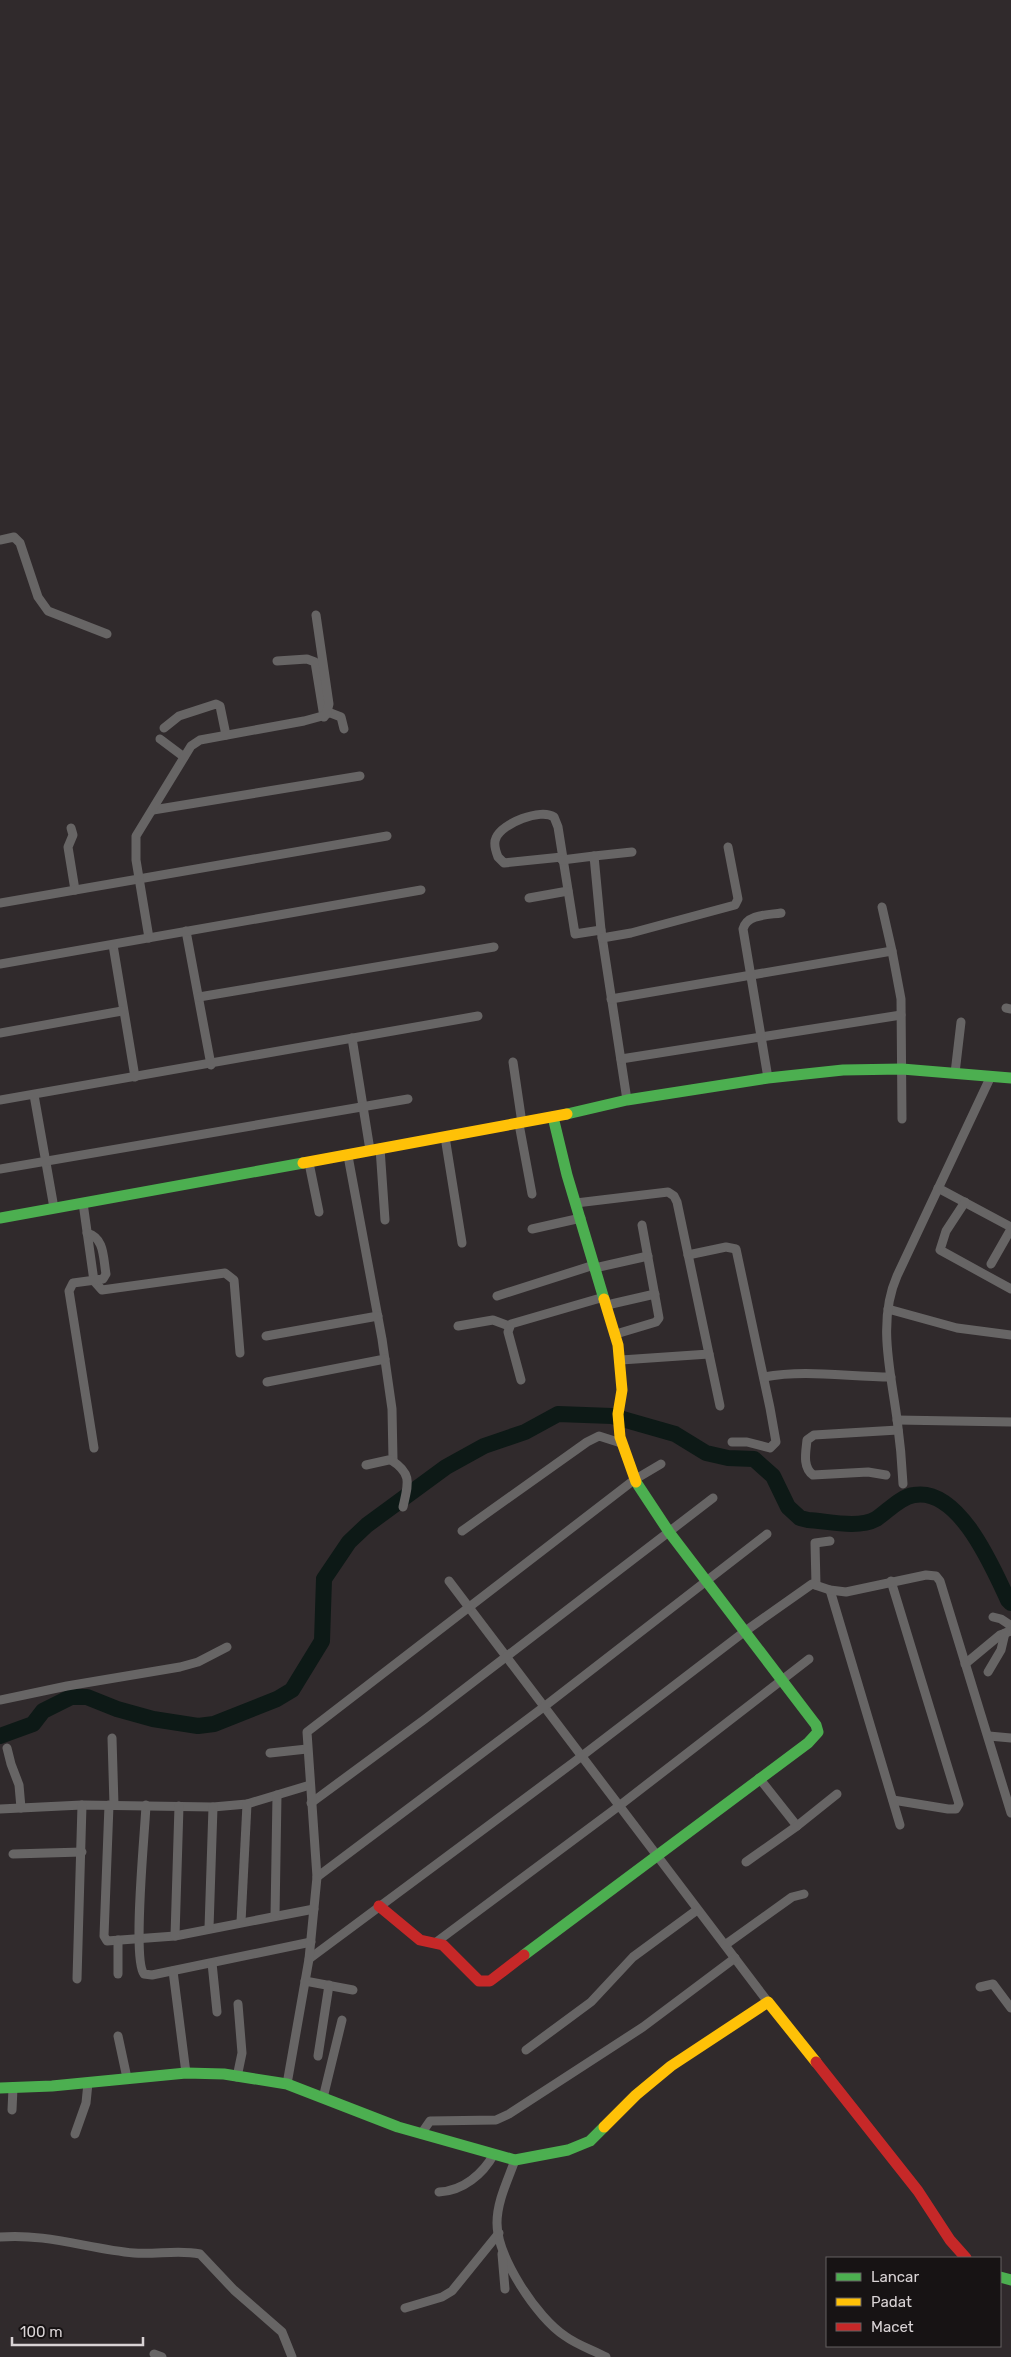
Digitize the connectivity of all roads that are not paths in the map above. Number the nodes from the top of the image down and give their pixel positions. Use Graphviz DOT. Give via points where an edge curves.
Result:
graph roads {
  1 [pos="0,540"];
  2 [pos="316,615"];
  3 [pos="107,634"];
  4 [pos="277,661"];
  5 [pos="326,714"];
  6 [pos="164,728"];
  7 [pos="344,730"];
  8 [pos="226,734"];
  9 [pos="160,739"];
  10 [pos="184,757"];
  11 [pos="360,776"];
  12 [pos="153,810"];
  13 [pos="71,828"];
  14 [pos="387,836"];
  15 [pos="728,847"];
  16 [pos="632,852"];
  17 [pos="594,856"];
  18 [pos="562,858"];
  19 [pos="140,879"];
  20 [pos="75,890"];
  21 [pos="421,890"];
  22 [pos="568,891"];
  23 [pos="530,898"];
  24 [pos="0,903"];
  25 [pos="882,907"];
  26 [pos="781,913"];
  27 [pos="186,931"];
  28 [pos="602,934"];
  29 [pos="149,938"];
  30 [pos="113,946"];
  31 [pos="494,947"];
  32 [pos="892,951"];
  33 [pos="0,964"];
  34 [pos="750,976"];
  35 [pos="199,997"];
  36 [pos="611,999"];
  37 [pos="122,1011"];
  38 [pos="901,1015"];
  39 [pos="478,1016"];
  40 [pos="961,1022"];
  41 [pos="0,1033"];
  42 [pos="760,1037"];
  43 [pos="352,1038"];
  44 [pos="621,1059"];
  45 [pos="513,1062"];
  46 [pos="211,1065"];
  47 [pos="902,1069"];
  48 [pos="955,1073"];
  49 [pos="991,1076"];
  50 [pos="134,1077"];
  51 [pos="768,1078"];
  52 [pos="1011,1078"];
  53 [pos="34,1095"];
  54 [pos="408,1099"];
  55 [pos="0,1100"];
  56 [pos="628,1100"];
  57 [pos="362,1107"];
  58 [pos="553,1117"];
  59 [pos="902,1119"];
  60 [pos="520,1124"];
  61 [pos="445,1137"];
  62 [pos="375,1149"];
  63 [pos="348,1156"];
  64 [pos="47,1162"];
  65 [pos="309,1163"];
  66 [pos="0,1169"];
  67 [pos="938,1188"];
  68 [pos="532,1194"];
  69 [pos="965,1202"];
  70 [pos="82,1203"];
  71 [pos="576,1203"];
  72 [pos="54,1208"];
  73 [pos="319,1212"];
  74 [pos="0,1218"];
  75 [pos="581,1218"];
  76 [pos="385,1220"];
  77 [pos="642,1225"];
  78 [pos="1011,1228"];
  79 [pos="532,1229"];
  80 [pos="87,1233"];
  81 [pos="462,1242"];
  82 [pos="688,1255"];
  83 [pos="648,1256"];
  84 [pos="991,1264"];
  85 [pos="595,1267"];
  86 [pos="94,1281"];
  87 [pos="1011,1289"];
  88 [pos="655,1294"];
  89 [pos="497,1296"];
  90 [pos="605,1301"];
  91 [pos="888,1309"];
  92 [pos="378,1316"];
  93 [pos="458,1326"];
  94 [pos="509,1326"];
  95 [pos="616,1334"];
  96 [pos="1011,1335"];
  97 [pos="266,1336"];
  98 [pos="240,1353"];
  99 [pos="709,1354"];
  100 [pos="385,1359"];
  101 [pos="621,1360"];
  102 [pos="891,1377"];
  103 [pos="764,1378"];
  104 [pos="521,1380"];
  105 [pos="267,1382"];
  106 [pos="720,1406"];
  107 [pos="897,1420"];
  108 [pos="1011,1422"];
  109 [pos="898,1430"];
  110 [pos="621,1440"];
  111 [pos="732,1442"];
  112 [pos="94,1448"];
  113 [pos="391,1460"];
  114 [pos="661,1464"];
  115 [pos="366,1465"];
  116 [pos="886,1475"];
  117 [pos="634,1480"];
  118 [pos="903,1484"];
  119 [pos="713,1498"];
  120 [pos="403,1507"];
  121 [pos="462,1532"];
  122 [pos="669,1532"];
  123 [pos="767,1534"];
  124 [pos="830,1540"];
  125 [pos="449,1581"];
  126 [pos="707,1582"];
  127 [pos="891,1582"];
  128 [pos="816,1585"];
  129 [pos="830,1590"];
  130 [pos="469,1608"];
  131 [pos="993,1617"];
  132 [pos="744,1632"];
  133 [pos="1009,1632"];
  134 [pos="227,1647"];
  135 [pos="507,1656"];
  136 [pos="809,1659"];
  137 [pos="965,1664"];
  138 [pos="988,1672"];
  139 [pos="782,1680"];
  140 [pos="0,1700"];
  141 [pos="545,1706"];
  142 [pos="989,1736"];
  143 [pos="112,1738"];
  144 [pos="1011,1738"];
  145 [pos="7,1748"];
  146 [pos="307,1749"];
  147 [pos="270,1753"];
  148 [pos="582,1756"];
  149 [pos="759,1778"];
  150 [pos="310,1785"];
  151 [pos="1007,1785"];
  152 [pos="838,1794"];
  153 [pos="278,1795"];
  154 [pos="893,1800"];
  155 [pos="312,1803"];
  156 [pos="247,1804"];
  157 [pos="82,1805"];
  158 [pos="112,1805"];
  159 [pos="146,1805"];
  160 [pos="179,1806"];
  161 [pos="619,1806"];
  162 [pos="213,1807"];
  163 [pos="21,1808"];
  164 [pos="0,1809"];
  165 [pos="1011,1813"];
  166 [pos="900,1825"];
  167 [pos="797,1826"];
  168 [pos="82,1852"];
  169 [pos="13,1854"];
  170 [pos="656,1856"];
  171 [pos="746,1862"];
  172 [pos="316,1877"];
  173 [pos="804,1894"];
  174 [pos="380,1906"];
  175 [pos="314,1909"];
  176 [pos="697,1910"];
  177 [pos="275,1916"];
  178 [pos="242,1922"];
  179 [pos="209,1928"];
  180 [pos="175,1936"];
  181 [pos="118,1940"];
  182 [pos="139,1940"];
  183 [pos="311,1942"];
  184 [pos="435,1943"];
  185 [pos="725,1945"];
  186 [pos="735,1958"];
  187 [pos="308,1959"];
  188 [pos="212,1963"];
  189 [pos="173,1970"];
  190 [pos="118,1974"];
  191 [pos="78,1979"];
  192 [pos="305,1981"];
  193 [pos="329,1986"];
  194 [pos="980,1987"];
  195 [pos="353,1990"];
  196 [pos="768,2002"];
  197 [pos="238,2004"];
  198 [pos="1011,2008"];
  199 [pos="218,2012"];
  200 [pos="342,2020"];
  201 [pos="118,2036"];
  202 [pos="526,2050"];
  203 [pos="318,2056"];
  204 [pos="186,2073"];
  205 [pos="237,2076"];
  206 [pos="127,2078"];
  207 [pos="88,2083"];
  208 [pos="287,2084"];
  209 [pos="0,2088"];
  210 [pos="13,2088"];
  211 [pos="323,2098"];
  212 [pos="12,2110"];
  213 [pos="75,2134"];
  214 [pos="421,2134"];
  215 [pos="494,2154"];
  216 [pos="515,2160"];
  217 [pos="440,2192"];
  218 [pos="499,2234"];
  219 [pos="0,2237"];
  220 [pos="502,2246"];
  221 [pos="965,2257"];
  222 [pos="505,2289"];
  223 [pos="405,2308"];
  224 [pos="292,2357"];
  225 [pos="606,2357"];
  1 -- 3 [label="street" via="14,538 20,543 38,597 48,611"];
  2 -- 5 [label="street"];
  4 -- 5 [label="street" via="307,659 315,662"];
  5 -- 7 [label="street" via="341,716"];
  5 -- 8 [label="street"];
  6 -- 8 [label="street" via="179,716 216,704 222,711"];
  8 -- 10 [label="street" via="200,740"];
  9 -- 10 [label="street"];
  10 -- 12 [label="street"];
  11 -- 12 [label="street"];
  12 -- 19 [label="street" via="136,836"];
  13 -- 20 [label="street" via="73,835 68,847"];
  14 -- 19 [label="street"];
  15 -- 28 [label="street" via="738,899 735,905 631,933"];
  16 -- 17 [label="street"];
  17 -- 18 [label="street"];
  17 -- 28 [label="street"];
  18 -- 18 [label="street" via="558,826 552,815 517,820 495,839 498,857 504,863"];
  18 -- 22 [label="street"];
  19 -- 20 [label="street"];
  19 -- 29 [label="street"];
  20 -- 24 [label="street"];
  21 -- 27 [label="street"];
  22 -- 23 [label="street"];
  22 -- 28 [label="street" via="575,934"];
  25 -- 32 [label="street"];
  26 -- 34 [label="street" via="750,918 744,923"];
  27 -- 29 [label="street"];
  27 -- 35 [label="street"];
  28 -- 36 [label="street"];
  29 -- 30 [label="street"];
  30 -- 33 [label="street"];
  30 -- 37 [label="street"];
  31 -- 35 [label="street"];
  32 -- 34 [label="street"];
  32 -- 38 [label="street"];
  34 -- 36 [label="street"];
  34 -- 42 [label="street"];
  35 -- 46 [label="street"];
  36 -- 44 [label="street"];
  37 -- 41 [label="street"];
  37 -- 50 [label="street"];
  38 -- 42 [label="street"];
  38 -- 47 [label="street"];
  39 -- 43 [label="street"];
  40 -- 48 [label="street"];
  42 -- 44 [label="street"];
  42 -- 51 [label="street"];
  43 -- 46 [label="street"];
  43 -- 57 [label="street"];
  44 -- 56 [label="street"];
  45 -- 60 [label="street"];
  46 -- 50 [label="street"];
  47 -- 48 [label="street"];
  47 -- 51 [label="street" via="843,1070"];
  47 -- 59 [label="street"];
  48 -- 49 [label="street"];
  49 -- 52 [label="street"];
  49 -- 67 [label="street"];
  50 -- 53 [label="street"];
  51 -- 56 [label="street"];
  53 -- 55 [label="street"];
  53 -- 64 [label="street"];
  54 -- 57 [label="street"];
  56 -- 58 [label="street"];
  57 -- 62 [label="street"];
  57 -- 64 [label="street"];
  58 -- 60 [label="street"];
  58 -- 71 [label="street"];
  60 -- 61 [label="street"];
  60 -- 68 [label="street"];
  61 -- 62 [label="street"];
  61 -- 81 [label="street"];
  62 -- 63 [label="street"];
  62 -- 76 [label="street"];
  63 -- 65 [label="street"];
  63 -- 92 [label="street"];
  64 -- 66 [label="street"];
  64 -- 72 [label="street"];
  65 -- 70 [label="street"];
  65 -- 73 [label="street"];
  67 -- 69 [label="street"];
  67 -- 91 [label="street" via="894,1283"];
  69 -- 78 [label="street"];
  69 -- 87 [label="street" via="946,1231 940,1250"];
  70 -- 72 [label="street"];
  70 -- 80 [label="street"];
  71 -- 75 [label="street"];
  71 -- 82 [label="street" via="671,1192 677,1202"];
  72 -- 74 [label="street"];
  75 -- 79 [label="street"];
  75 -- 85 [label="street"];
  77 -- 83 [label="street"];
  78 -- 84 [label="street"];
  80 -- 86 [label="street"];
  80 -- 86 [label="street" via="100,1240 106,1274 103,1279"];
  82 -- 99 [label="street"];
  82 -- 103 [label="street" via="726,1247 736,1249"];
  83 -- 85 [label="street"];
  83 -- 88 [label="street"];
  85 -- 89 [label="street"];
  85 -- 90 [label="street"];
  86 -- 98 [label="street" via="102,1290 230,1274 234,1280"];
  86 -- 112 [label="street" via="72,1283 69,1290"];
  88 -- 90 [label="street"];
  88 -- 95 [label="street" via="659,1312 657,1321"];
  90 -- 94 [label="street"];
  90 -- 95 [label="street"];
  91 -- 96 [label="street" via="957,1328"];
  91 -- 102 [label="street" via="886,1323"];
  92 -- 97 [label="street"];
  92 -- 100 [label="street"];
  93 -- 94 [label="street" via="493,1320"];
  94 -- 104 [label="street"];
  95 -- 101 [label="street"];
  99 -- 101 [label="street"];
  99 -- 106 [label="street"];
  100 -- 105 [label="street"];
  100 -- 113 [label="street" via="393,1424"];
  101 -- 110 [label="street" via="622,1390 618,1414"];
  102 -- 103 [label="street" via="801,1373"];
  102 -- 107 [label="street"];
  103 -- 111 [label="street" via="776,1442 770,1448"];
  107 -- 108 [label="street"];
  107 -- 109 [label="street"];
  109 -- 116 [label="street" via="814,1436 807,1440 805,1458 813,1475 868,1472"];
  109 -- 118 [label="street"];
  110 -- 117 [label="street"];
  110 -- 121 [label="street" via="599,1436 587,1442"];
  113 -- 115 [label="street"];
  113 -- 120 [label="street" via="403,1469 408,1479"];
  114 -- 117 [label="street"];
  117 -- 122 [label="street"];
  117 -- 130 [label="street"];
  119 -- 122 [label="street"];
  122 -- 126 [label="street"];
  122 -- 135 [label="street"];
  123 -- 126 [label="street"];
  124 -- 128 [label="street" via="814,1543"];
  125 -- 130 [label="street"];
  126 -- 132 [label="street"];
  126 -- 141 [label="street"];
  127 -- 129 [label="street" via="846,1592"];
  127 -- 137 [label="street" via="926,1574 936,1576"];
  127 -- 154 [label="street" via="959,1804 956,1809 948,1809"];
  128 -- 129 [label="street"];
  128 -- 132 [label="street" via="804,1588"];
  129 -- 154 [label="street"];
  130 -- 135 [label="street"];
  130 -- 146 [label="street" via="312,1726 307,1732"];
  131 -- 133 [label="street" via="1010,1625"];
  132 -- 139 [label="street"];
  132 -- 148 [label="street"];
  133 -- 137 [label="street"];
  133 -- 138 [label="street"];
  134 -- 140 [label="street" via="180,1667"];
  135 -- 141 [label="street"];
  135 -- 155 [label="street"];
  136 -- 139 [label="street"];
  137 -- 142 [label="street"];
  139 -- 149 [label="street" via="818,1732 808,1743"];
  139 -- 161 [label="street"];
  141 -- 148 [label="street"];
  141 -- 172 [label="street"];
  142 -- 144 [label="street"];
  142 -- 151 [label="street"];
  143 -- 158 [label="street"];
  145 -- 163 [label="street" via="19,1785"];
  146 -- 147 [label="street"];
  146 -- 150 [label="street"];
  148 -- 161 [label="street"];
  148 -- 174 [label="street"];
  149 -- 167 [label="street"];
  149 -- 170 [label="street"];
  150 -- 153 [label="street"];
  150 -- 155 [label="street"];
  151 -- 165 [label="street"];
  152 -- 167 [label="street"];
  153 -- 156 [label="street"];
  153 -- 177 [label="street"];
  154 -- 166 [label="street"];
  155 -- 172 [label="street"];
  156 -- 162 [label="street"];
  156 -- 178 [label="street"];
  157 -- 158 [label="street"];
  157 -- 163 [label="street"];
  157 -- 168 [label="street"];
  158 -- 159 [label="street"];
  158 -- 181 [label="street" via="104,1936 107,1941"];
  159 -- 160 [label="street"];
  159 -- 182 [label="street"];
  160 -- 162 [label="street"];
  160 -- 180 [label="street"];
  161 -- 170 [label="street"];
  161 -- 184 [label="street"];
  162 -- 179 [label="street"];
  163 -- 164 [label="street"];
  167 -- 171 [label="street"];
  168 -- 169 [label="street"];
  168 -- 191 [label="street"];
  170 -- 176 [label="street"];
  170 -- 184 [label="street" via="490,1981 474,1978 443,1945"];
  172 -- 175 [label="street"];
  173 -- 185 [label="street" via="792,1897"];
  174 -- 184 [label="street" via="410,1934"];
  174 -- 187 [label="street"];
  175 -- 177 [label="street"];
  175 -- 183 [label="street"];
  176 -- 185 [label="street"];
  176 -- 202 [label="street" via="633,1957 591,2002"];
  177 -- 178 [label="street"];
  178 -- 179 [label="street"];
  179 -- 180 [label="street"];
  180 -- 182 [label="street"];
  181 -- 182 [label="street"];
  181 -- 190 [label="street"];
  182 -- 189 [label="street" via="144,1974"];
  183 -- 187 [label="street"];
  183 -- 188 [label="street"];
  185 -- 186 [label="street"];
  186 -- 196 [label="street"];
  186 -- 214 [label="street" via="643,2027 509,2114 496,2120 430,2121"];
  187 -- 192 [label="street"];
  188 -- 189 [label="street"];
  188 -- 199 [label="street"];
  189 -- 204 [label="street"];
  192 -- 193 [label="street"];
  192 -- 208 [label="street"];
  193 -- 195 [label="street"];
  193 -- 203 [label="street"];
  194 -- 198 [label="street" via="993,1984"];
  196 -- 216 [label="street" via="710,2038 656,2078 590,2141 568,2150"];
  196 -- 221 [label="street"];
  197 -- 205 [label="street" via="242,2053"];
  200 -- 211 [label="street"];
  201 -- 206 [label="street"];
  204 -- 205 [label="street"];
  204 -- 206 [label="street"];
  205 -- 208 [label="street"];
  206 -- 207 [label="street"];
  207 -- 210 [label="street"];
  207 -- 213 [label="street" via="86,2103"];
  208 -- 211 [label="street"];
  209 -- 210 [label="street"];
  210 -- 212 [label="street"];
  211 -- 214 [label="street"];
  214 -- 215 [label="street"];
  215 -- 216 [label="street"];
  215 -- 217 [label="street" via="474,2179 450,2191"];
  216 -- 218 [label="street" via="500,2201"];
  218 -- 220 [label="street"];
  218 -- 223 [label="street" via="452,2291"];
  219 -- 224 [label="street" via="46,2238 136,2253 200,2254 234,2290 282,2332"];
  220 -- 222 [label="street"];
  220 -- 225 [label="street" via="532,2302 554,2327 565,2337"];
}
